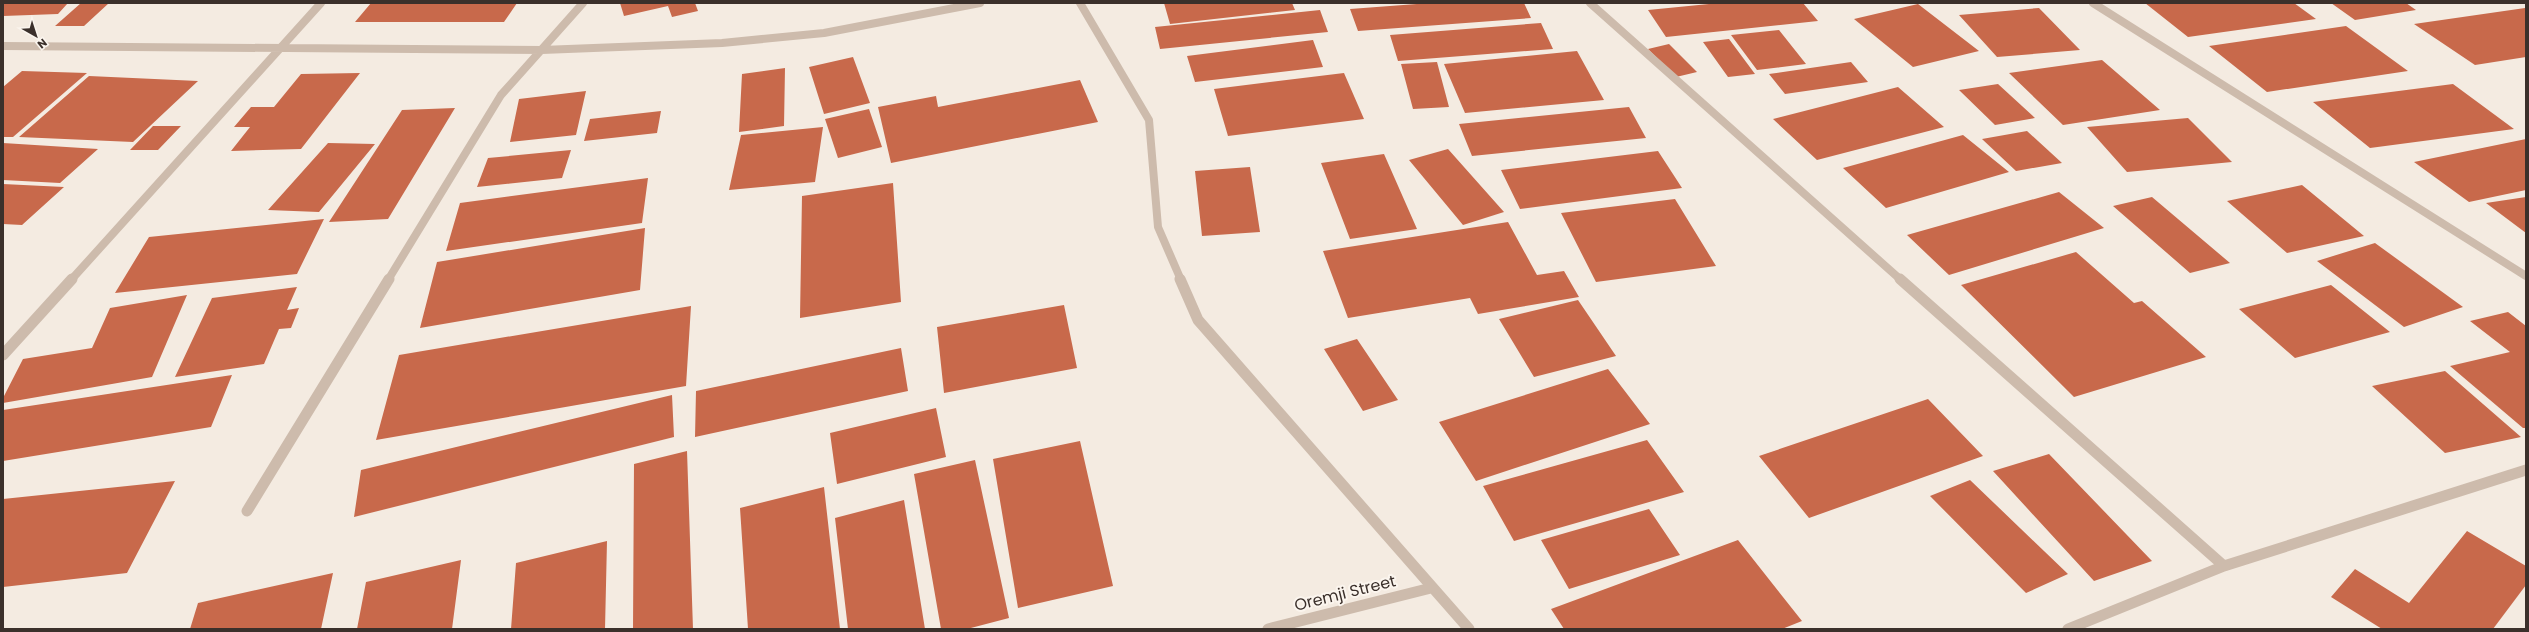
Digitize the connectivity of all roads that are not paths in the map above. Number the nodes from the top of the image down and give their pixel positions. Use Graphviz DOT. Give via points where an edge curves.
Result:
graph roads {
  1 [pos="321,3"];
  2 [pos="583,3"];
  3 [pos="980,3"];
  4 [pos="1080,3"];
  5 [pos="1590,3"];
  6 [pos="2093,3"];
  7 [pos="3,46"];
  8 [pos="281,47"];
  9 [pos="542,50"];
  10 [pos="2526,276"];
  11 [pos="3,355"];
  12 [pos="2526,470"];
  13 [pos="247,511"];
  14 [pos="2224,566"];
  15 [pos="1431,588"];
  16 [pos="1268,629"];
  17 [pos="1469,629"];
  18 [pos="2068,629"];
  1 -- 8 [label="street"];
  2 -- 9 [label="street"];
  3 -- 9 [label="street" via="777,39"];
  4 -- 15 [label="street" via="1149,120 1158,227 1198,320"];
  5 -- 14 [label="street"];
  6 -- 10 [label="street"];
  7 -- 8 [label="street"];
  8 -- 9 [label="street"];
  8 -- 11 [label="street"];
  9 -- 13 [label="street" via="501,95"];
  12 -- 14 [label="street"];
  14 -- 18 [label="street"];
  15 -- 16 [label="street, Oremji Street"];
  15 -- 17 [label="street"];
}
